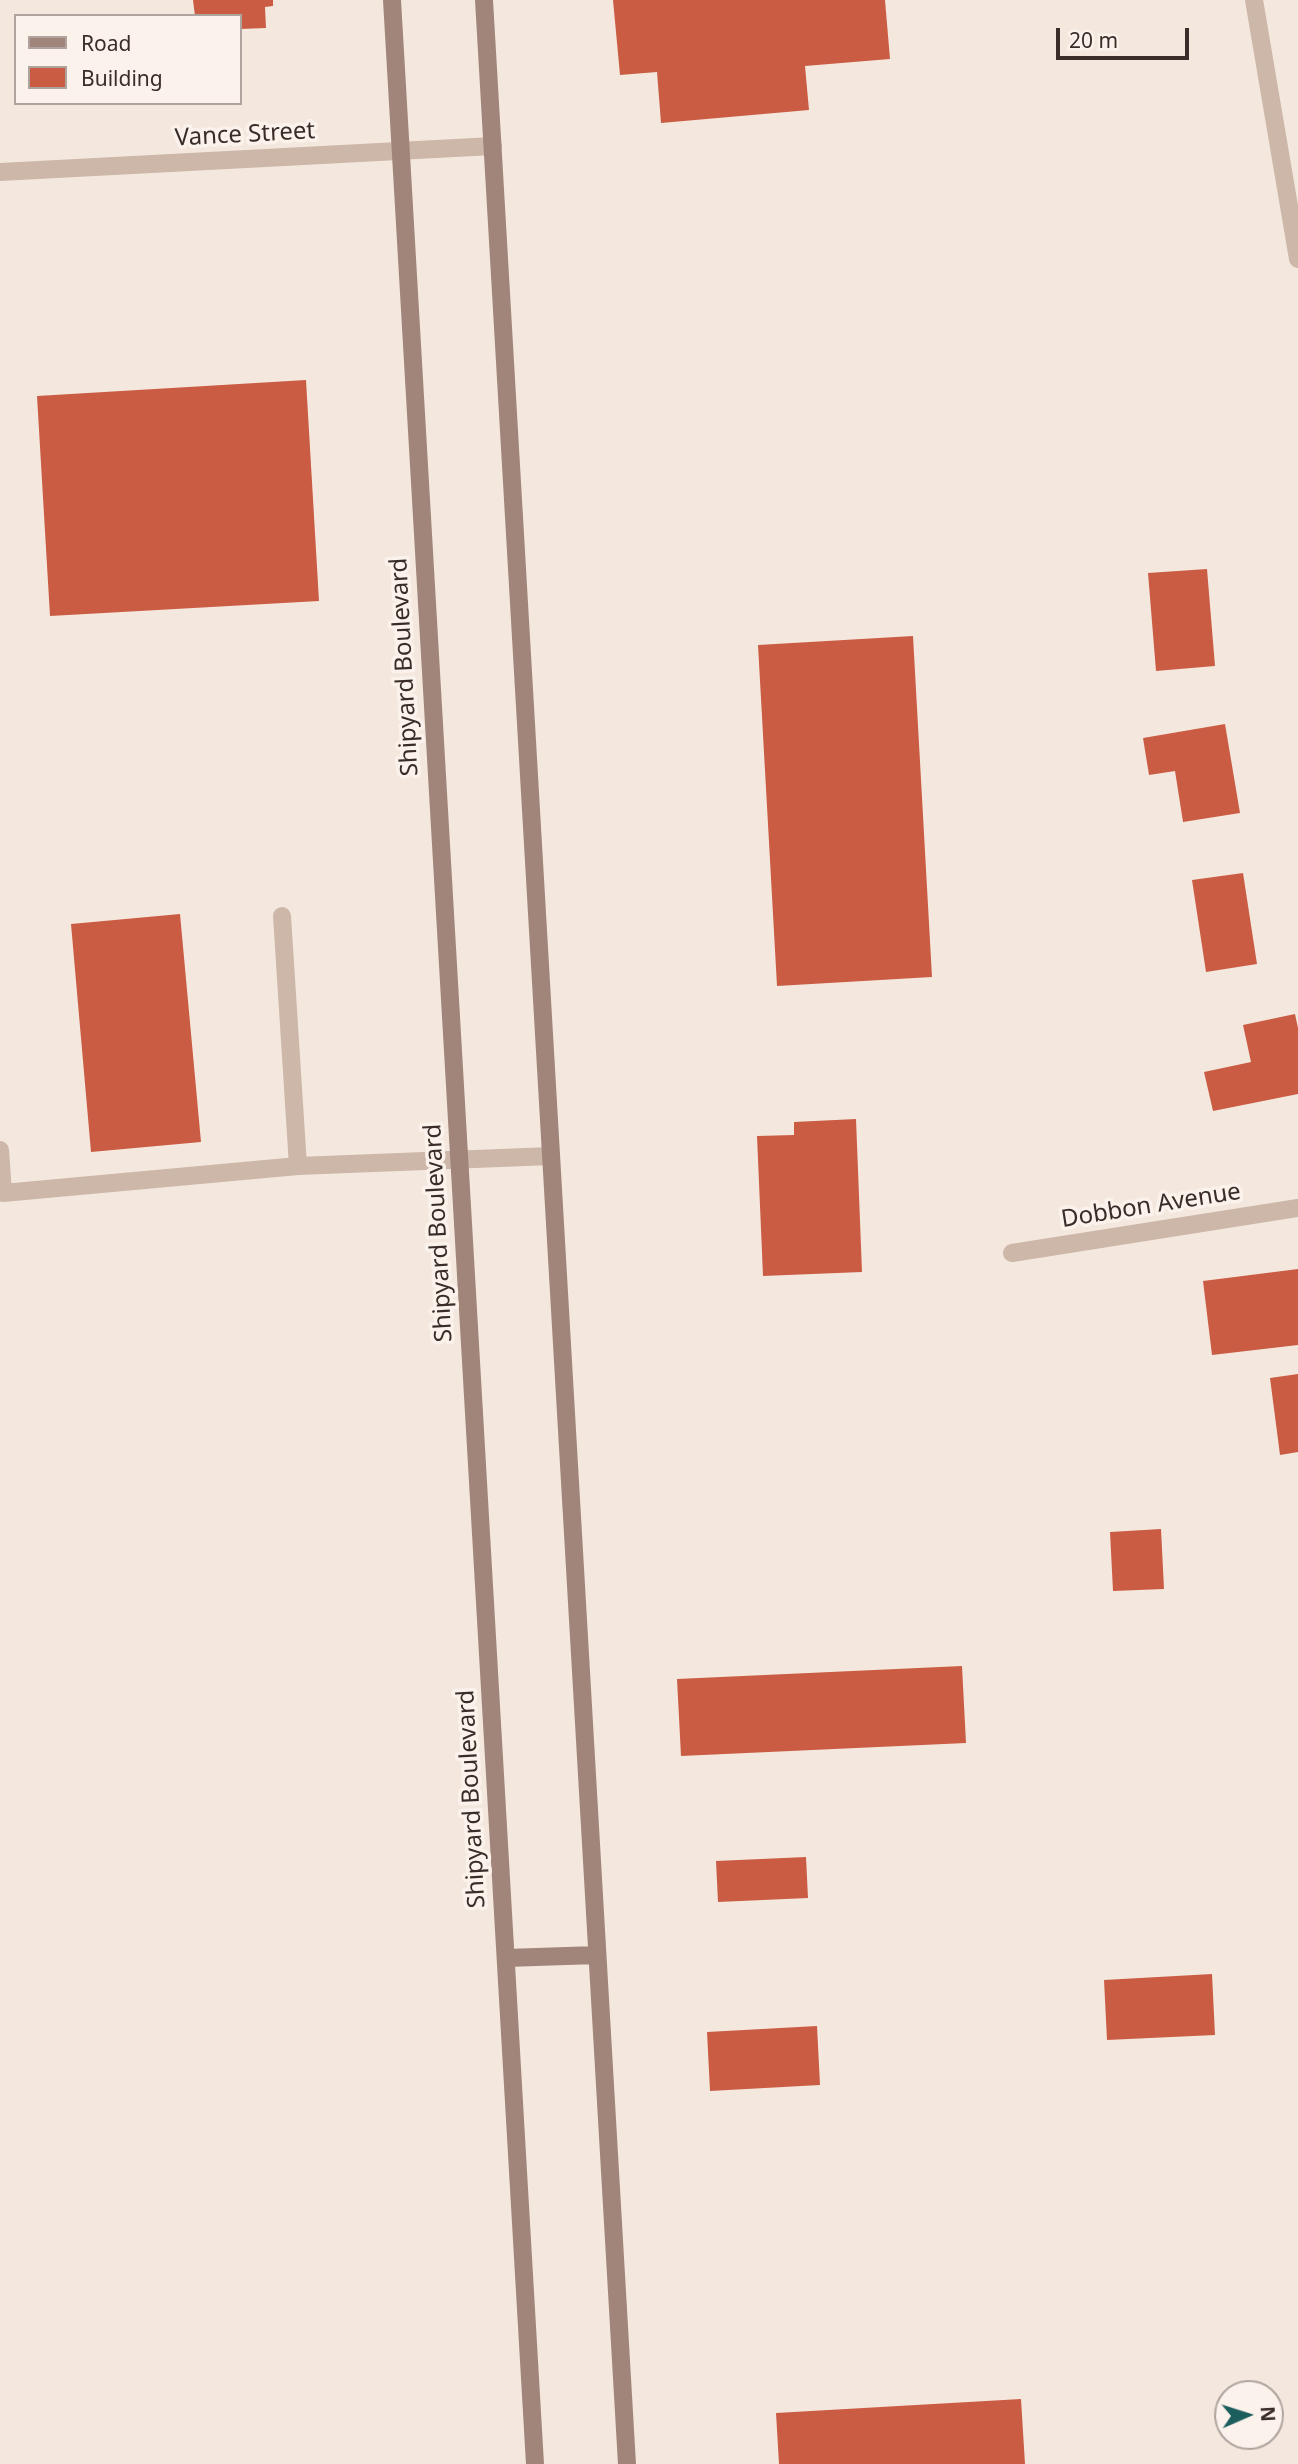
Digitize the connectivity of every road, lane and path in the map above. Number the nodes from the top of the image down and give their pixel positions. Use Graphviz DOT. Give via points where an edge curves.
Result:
graph roads {
  1 [pos="392,0"];
  2 [pos="484,0"];
  3 [pos="1254,0"];
  4 [pos="493,146"];
  5 [pos="401,151"];
  6 [pos="0,172"];
  7 [pos="1298,259"];
  8 [pos="282,916"];
  9 [pos="0,1150"];
  10 [pos="551,1156"];
  11 [pos="459,1159"];
  12 [pos="298,1166"];
  13 [pos="1298,1208"];
  14 [pos="1012,1253"];
  15 [pos="597,1955"];
  16 [pos="506,1958"];
  17 [pos="535,2464"];
  18 [pos="627,2464"];
  1 -- 5 [label="main road, Shipyard Boulevard"];
  2 -- 4 [label="main road"];
  3 -- 7 [label="street"];
  4 -- 5 [label="street, Vance Street"];
  4 -- 10 [label="main road"];
  5 -- 6 [label="street, Vance Street"];
  5 -- 11 [label="main road, Shipyard Boulevard"];
  8 -- 12 [label="street"];
  9 -- 12 [label="street" via="3,1193"];
  10 -- 11 [label="street"];
  10 -- 15 [label="main road"];
  11 -- 12 [label="street"];
  11 -- 16 [label="main road, Shipyard Boulevard"];
  13 -- 14 [label="street, Dobbon Avenue"];
  15 -- 16 [label="main road"];
  15 -- 18 [label="main road"];
  16 -- 17 [label="main road, Shipyard Boulevard"];
}
